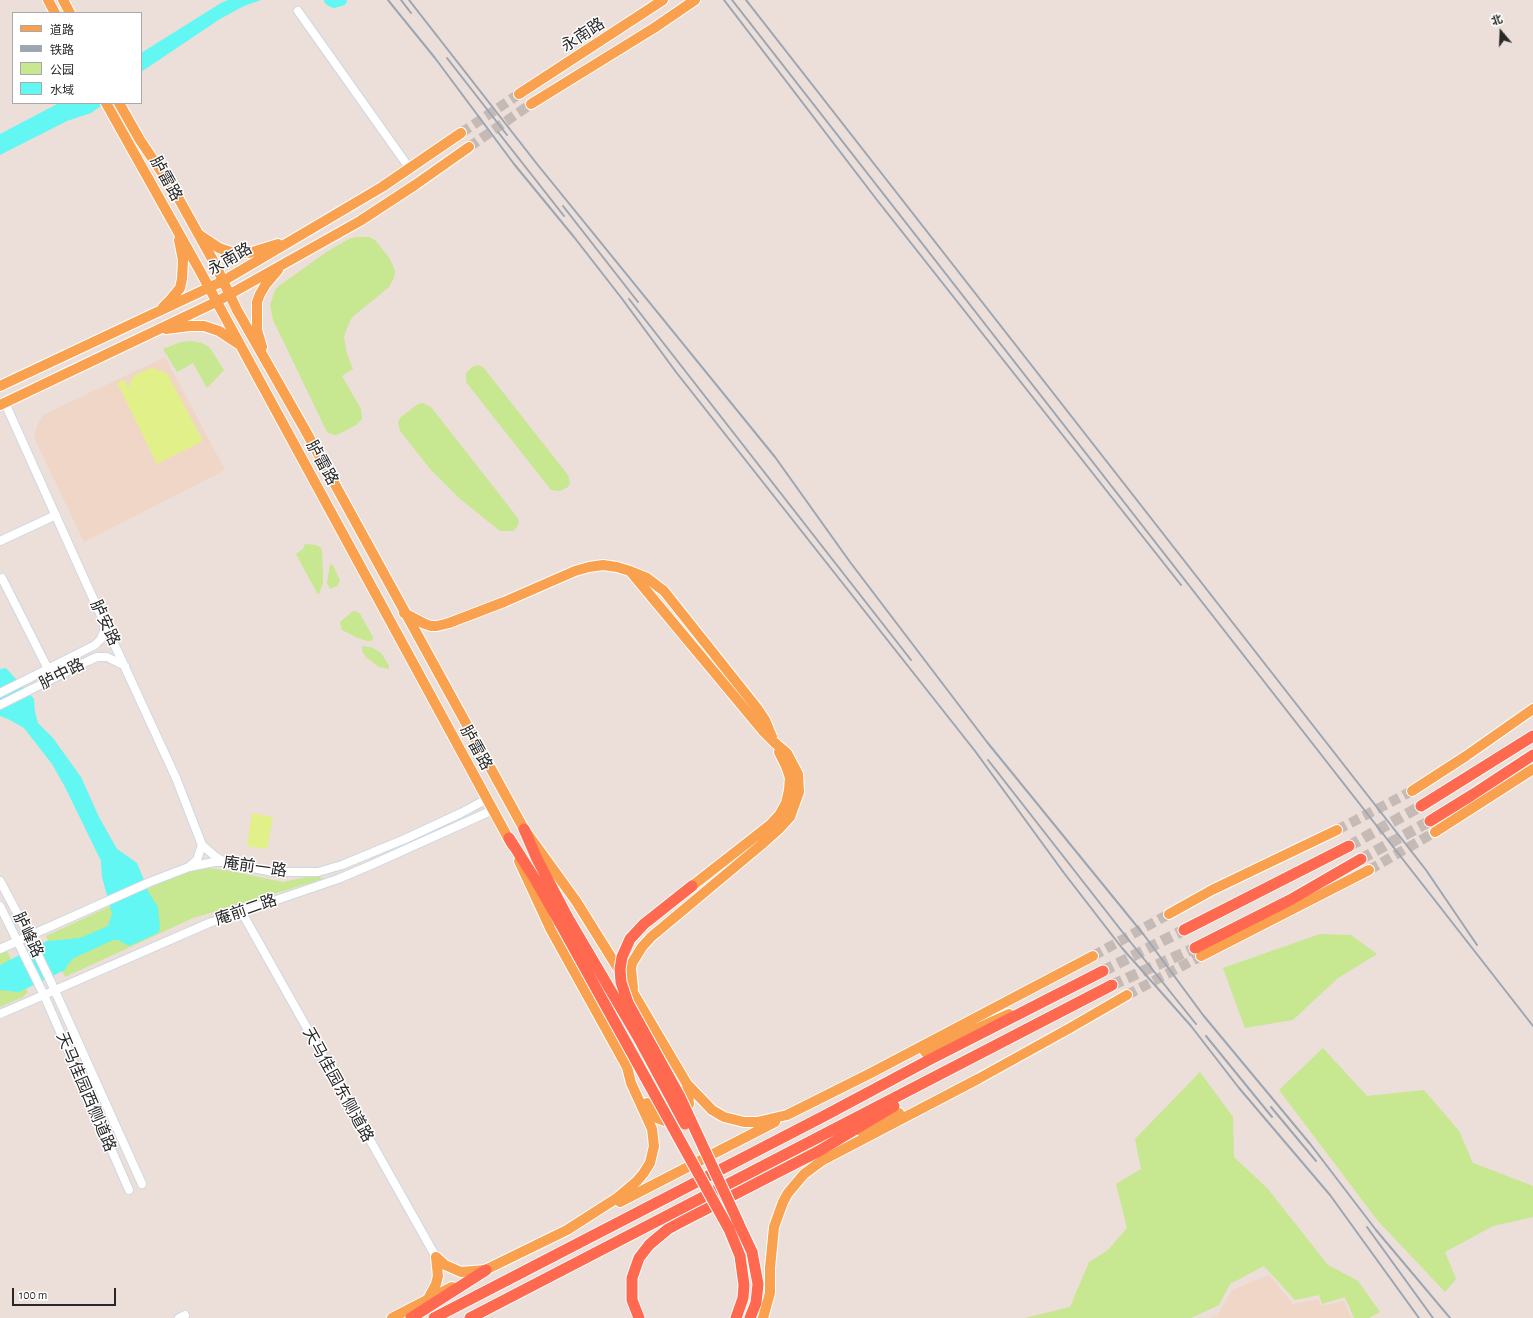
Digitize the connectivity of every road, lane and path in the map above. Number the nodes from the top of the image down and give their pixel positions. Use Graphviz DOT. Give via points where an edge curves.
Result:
graph roads {
  1 [pos="48,0"];
  2 [pos="62,0"];
  3 [pos="663,0"];
  4 [pos="696,0"];
  5 [pos="298,11"];
  6 [pos="54,12"];
  7 [pos="69,12"];
  8 [pos="519,94"];
  9 [pos="121,104"];
  10 [pos="531,104"];
  11 [pos="108,107"];
  12 [pos="461,133"];
  13 [pos="469,147"];
  14 [pos="410,169"];
  15 [pos="178,231"];
  16 [pos="197,234"];
  17 [pos="293,240"];
  18 [pos="287,261"];
  19 [pos="222,282"];
  20 [pos="209,288"];
  21 [pos="229,294"];
  22 [pos="216,302"];
  23 [pos="156,314"];
  24 [pos="152,332"];
  25 [pos="241,346"];
  26 [pos="267,364"];
  27 [pos="0,386"];
  28 [pos="3,404"];
  29 [pos="56,516"];
  30 [pos="0,541"];
  31 [pos="1,577"];
  32 [pos="404,612"];
  33 [pos="104,622"];
  34 [pos="125,666"];
  35 [pos="48,669"];
  36 [pos="0,693"];
  37 [pos="0,705"];
  38 [pos="1533,709"];
  39 [pos="1533,736"];
  40 [pos="774,743"];
  41 [pos="1533,755"];
  42 [pos="1533,768"];
  43 [pos="1412,791"];
  44 [pos="487,799"];
  45 [pos="1422,806"];
  46 [pos="493,810"];
  47 [pos="1430,821"];
  48 [pos="524,829"];
  49 [pos="1337,830"];
  50 [pos="1435,832"];
  51 [pos="509,838"];
  52 [pos="202,845"];
  53 [pos="1349,846"];
  54 [pos="1361,859"];
  55 [pos="225,862"];
  56 [pos="188,867"];
  57 [pos="1369,870"];
  58 [pos="0,881"];
  59 [pos="692,886"];
  60 [pos="0,906"];
  61 [pos="241,912"];
  62 [pos="1169,914"];
  63 [pos="564,920"];
  64 [pos="1184,930"];
  65 [pos="28,936"];
  66 [pos="18,940"];
  67 [pos="0,949"];
  68 [pos="1198,952"];
  69 [pos="1093,956"];
  70 [pos="1104,971"];
  71 [pos="1112,985"];
  72 [pos="52,986"];
  73 [pos="1071,987"];
  74 [pos="42,991"];
  75 [pos="634,994"];
  76 [pos="1127,995"];
  77 [pos="0,1014"];
  78 [pos="627,1067"];
  79 [pos="947,1071"];
  80 [pos="870,1074"];
  81 [pos="978,1079"];
  82 [pos="687,1084"];
  83 [pos="787,1115"];
  84 [pos="819,1151"];
  85 [pos="142,1184"];
  86 [pos="129,1190"];
  87 [pos="739,1224"];
  88 [pos="567,1230"];
  89 [pos="436,1257"];
  90 [pos="486,1270"];
  91 [pos="427,1304"];
  92 [pos="392,1318"];
  93 [pos="410,1318"];
  94 [pos="434,1318"];
  95 [pos="470,1318"];
  96 [pos="639,1318"];
  97 [pos="736,1318"];
  98 [pos="750,1318"];
  99 [pos="763,1318"];
  1 -- 6 [label="main road"];
  2 -- 7 [label="main road"];
  3 -- 8 [label="main road, 永南路"];
  4 -- 10 [label="main road"];
  5 -- 14 [label="street"];
  9 -- 16 [label="main road, 胪雷路" via="140,140 175,192"];
  11 -- 15 [label="main road, 胪雷路"];
  12 -- 14 [label="main road, 永南路"];
  13 -- 18 [label="main road" via="360,221"];
  14 -- 17 [label="main road, 永南路"];
  15 -- 20 [label="main road, 胪雷路"];
  15 -- 23 [label="main road" via="184,260 180,288"];
  16 -- 17 [label="main road" via="219,248 231,252 249,253"];
  16 -- 19 [label="main road, 胪雷路" via="215,264"];
  17 -- 19 [label="main road, 永南路"];
  18 -- 21 [label="main road"];
  18 -- 26 [label="main road" via="266,284 258,302 257,330"];
  19 -- 20 [label="main road, 永南路"];
  19 -- 21 [label="main road, 胪雷路"];
  20 -- 22 [label="main road, 胪雷路"];
  20 -- 23 [label="main road, 永南路"];
  21 -- 22 [label="main road"];
  21 -- 26 [label="main road, 胪雷路"];
  22 -- 24 [label="main road"];
  22 -- 25 [label="main road, 胪雷路"];
  23 -- 27 [label="main road, 永南路"];
  24 -- 25 [label="main road" via="204,326 219,331"];
  24 -- 28 [label="main road"];
  25 -- 44 [label="main road, 胪雷路"];
  26 -- 32 [label="main road, 胪雷路"];
  28 -- 29 [label="street, 胪安路"];
  29 -- 30 [label="street"];
  29 -- 33 [label="street, 胪安路"];
  31 -- 35 [label="street"];
  32 -- 40 [label="main road, bridge" via="425,624 437,626 589,567 603,565 630,571"];
  32 -- 48 [label="main road, 胪雷路"];
  33 -- 34 [label="street, 胪安路"];
  33 -- 35 [label="street, 胪中路" via="104,631 95,645"];
  34 -- 37 [label="street, 胪中路" via="108,657 97,657"];
  34 -- 52 [label="street, 胪安路" via="176,778"];
  35 -- 36 [label="street, 胪中路"];
  38 -- 43 [label="main road"];
  39 -- 45 [label="highway"];
  40 -- 59 [label="main road" via="790,778 783,809 770,825"];
  40 -- 75 [label="main road" via="787,753 798,774 799,792 790,817 771,837 673,917 642,947 632,963 631,982"];
  41 -- 47 [label="highway"];
  42 -- 50 [label="main road"];
  44 -- 46 [label="main road, 胪雷路"];
  44 -- 55 [label="street, 庵前一路" via="398,842 318,872 273,872"];
  46 -- 51 [label="main road, 胪雷路"];
  46 -- 61 [label="street, 庵前二路" via="338,879"];
  48 -- 63 [label="highway"];
  48 -- 75 [label="main road, 胪雷路" via="576,901"];
  49 -- 62 [label="main road" via="1212,890"];
  51 -- 63 [label="highway"];
  51 -- 78 [label="main road, 胪雷路" via="550,928"];
  52 -- 55 [label="street"];
  52 -- 56 [label="street" via="197,860"];
  53 -- 64 [label="highway"];
  54 -- 68 [label="highway"];
  55 -- 56 [label="street, 庵前一路"];
  56 -- 65 [label="street, 庵前一路"];
  57 -- 68 [label="main road"];
  58 -- 65 [label="street, 胪峰路"];
  59 -- 87 [label="highway, bridge" via="644,924 630,939 622,957 621,982 628,1003 680,1097"];
  60 -- 66 [label="street, 胪峰路"];
  61 -- 72 [label="street, 庵前二路"];
  61 -- 89 [label="street, 天马佳园东侧道路"];
  63 -- 87 [label="highway, bridge" via="638,1037"];
  63 -- 97 [label="highway, bridge" via="729,1230 740,1256 744,1285 743,1298"];
  65 -- 66 [label="street, 庵前一路"];
  65 -- 72 [label="street, 胪峰路"];
  66 -- 67 [label="street, 庵前一路"];
  66 -- 74 [label="street, 胪峰路"];
  69 -- 80 [label="main road"];
  70 -- 73 [label="highway"];
  71 -- 79 [label="highway"];
  72 -- 74 [label="street, 庵前二路"];
  72 -- 85 [label="street, 天马佳园西侧道路"];
  73 -- 80 [label="main road"];
  73 -- 94 [label="highway"];
  74 -- 77 [label="street, 庵前二路"];
  74 -- 86 [label="street, 天马佳园西侧道路"];
  75 -- 82 [label="main road, 胪雷路"];
  76 -- 81 [label="main road"];
  78 -- 82 [label="main road" via="654,1115 665,1121 674,1119 687,1109"];
  78 -- 88 [label="main road" via="631,1083 652,1129 654,1146 650,1163 628,1190"];
  79 -- 84 [label="highway" via="914,1094"];
  79 -- 95 [label="highway"];
  80 -- 83 [label="main road"];
  81 -- 84 [label="main road"];
  81 -- 99 [label="main road" via="823,1160 794,1184 783,1202 774,1226 770,1293"];
  82 -- 83 [label="main road" via="712,1110 724,1117 757,1122"];
  83 -- 88 [label="main road"];
  84 -- 96 [label="highway" via="668,1229 649,1245 639,1258 632,1278 632,1300"];
  87 -- 98 [label="highway, bridge" via="752,1252 758,1284 756,1303"];
  88 -- 90 [label="main road"];
  89 -- 90 [label="main road" via="461,1272"];
  89 -- 91 [label="main road" via="438,1276"];
  90 -- 91 [label="highway"];
  91 -- 92 [label="main road"];
  91 -- 93 [label="highway"];
}
